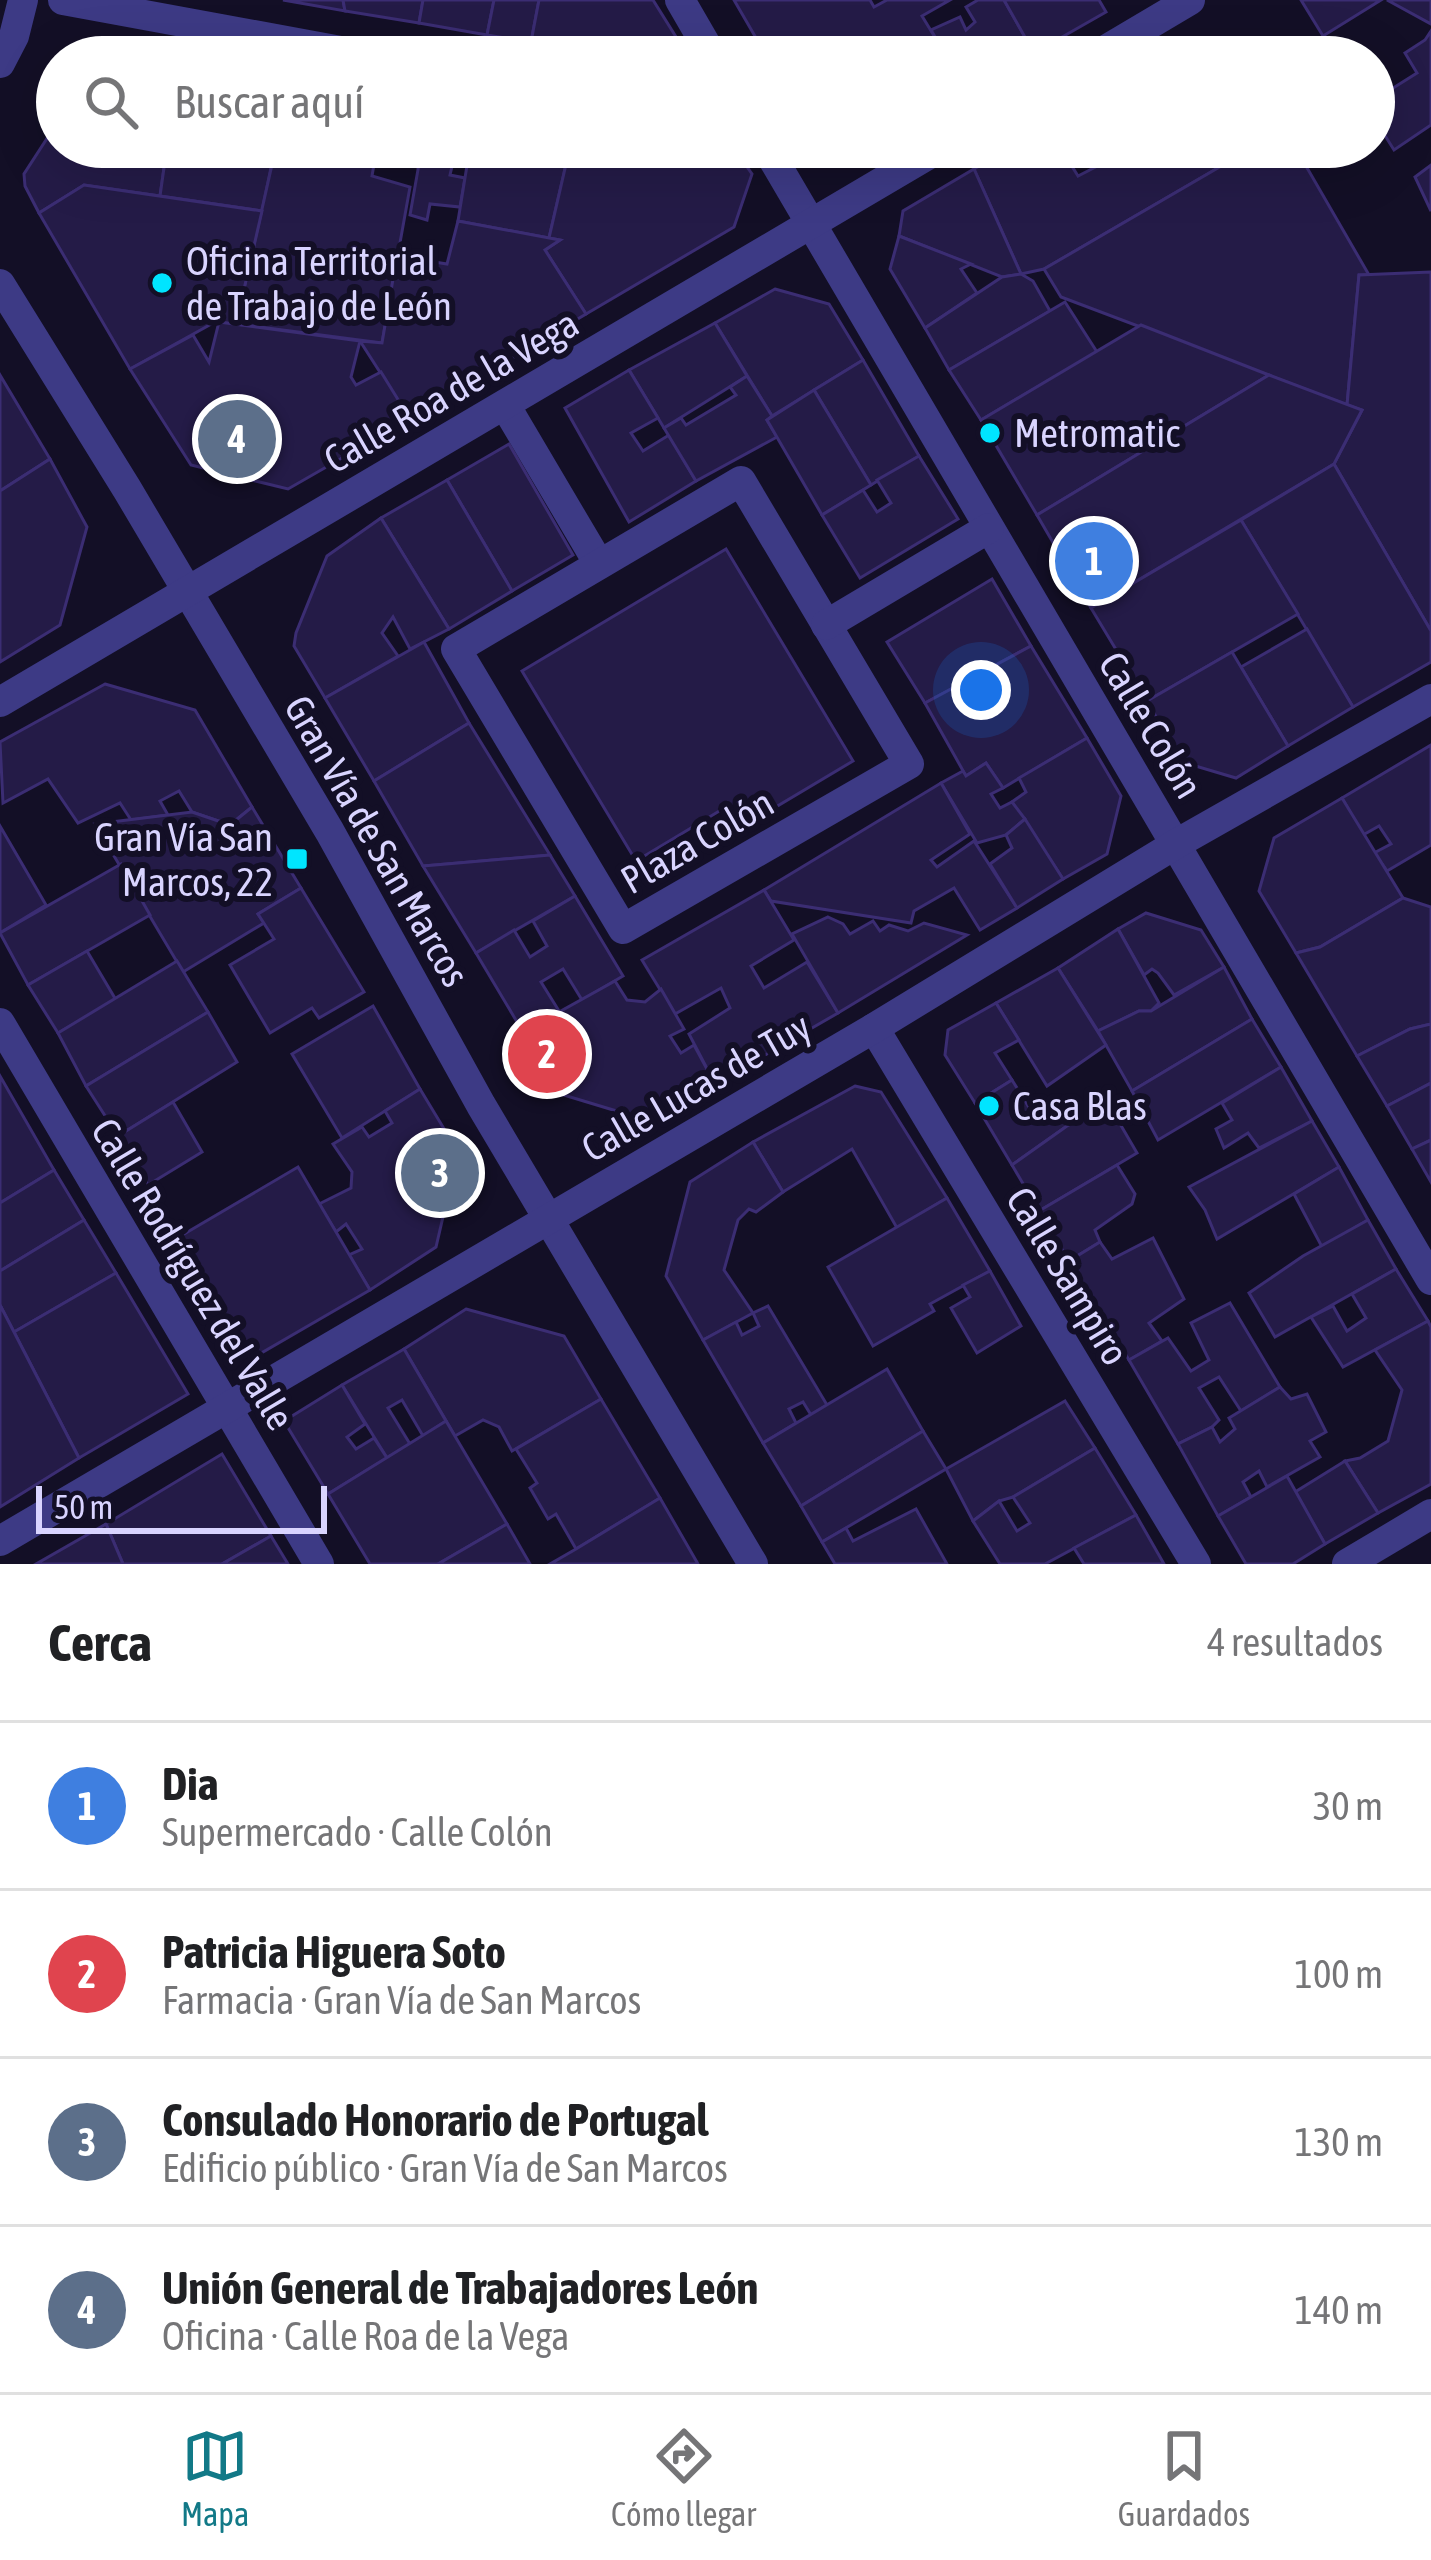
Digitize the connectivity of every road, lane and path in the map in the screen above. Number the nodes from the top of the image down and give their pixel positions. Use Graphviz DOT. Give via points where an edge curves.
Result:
graph roads {
  1 [pos="23,0"];
  2 [pos="63,0"];
  3 [pos="680,0"];
  4 [pos="1190,0"];
  5 [pos="259,36"];
  6 [pos="701,36"];
  7 [pos="1129,36"];
  8 [pos="0,63"];
  9 [pos="778,168"];
  10 [pos="906,168"];
  11 [pos="811,224"];
  12 [pos="0,284"];
  13 [pos="505,404"];
  14 [pos="989,528"];
  15 [pos="599,565"];
  16 [pos="187,592"];
  17 [pos="826,625"];
  18 [pos="1431,699"];
  19 [pos="0,702"];
  20 [pos="1176,844"];
  21 [pos="0,1023"];
  22 [pos="874,1028"];
  23 [pos="550,1218"];
  24 [pos="1431,1280"];
  25 [pos="226,1406"];
  26 [pos="1431,1514"];
  27 [pos="0,1541"];
  28 [pos="319,1564"];
  29 [pos="753,1564"];
  30 [pos="1196,1564"];
  31 [pos="1347,1564"];
  1 -- 8 [label="street"];
  2 -- 5 [label="street"];
  3 -- 6 [label="street"];
  4 -- 7 [label="street"];
  9 -- 11 [label="street, Calle Colón"];
  10 -- 11 [label="street, Calle Roa de la Vega"];
  11 -- 13 [label="street, Calle Roa de la Vega"];
  11 -- 14 [label="street, Calle Colón"];
  12 -- 16 [label="street, Gran Vía de San Marcos"];
  13 -- 15 [label="street"];
  13 -- 16 [label="street, Calle Roa de la Vega"];
  14 -- 17 [label="street"];
  14 -- 20 [label="street, Calle Colón"];
  15 -- 17 [label="street, Plaza Colón" via="741,481"];
  15 -- 17 [label="street, Plaza Colón" via="456,649 623,929 909,764"];
  16 -- 19 [label="street, Calle Roa de la Vega"];
  16 -- 23 [label="street, Gran Vía de San Marcos"];
  18 -- 20 [label="street, Calle Lucas de Tuy"];
  20 -- 22 [label="street, Calle Lucas de Tuy"];
  20 -- 24 [label="street, Calle Colón"];
  21 -- 25 [label="street, Calle Rodríguez del Valle"];
  22 -- 23 [label="street, Calle Lucas de Tuy"];
  22 -- 30 [label="street, Calle Sampiro"];
  23 -- 25 [label="street, Calle Lucas de Tuy"];
  23 -- 29 [label="street, Gran Vía de San Marcos"];
  25 -- 27 [label="street, Calle Lucas de Tuy"];
  25 -- 28 [label="street, Calle Rodríguez del Valle"];
  26 -- 31 [label="street"];
}
